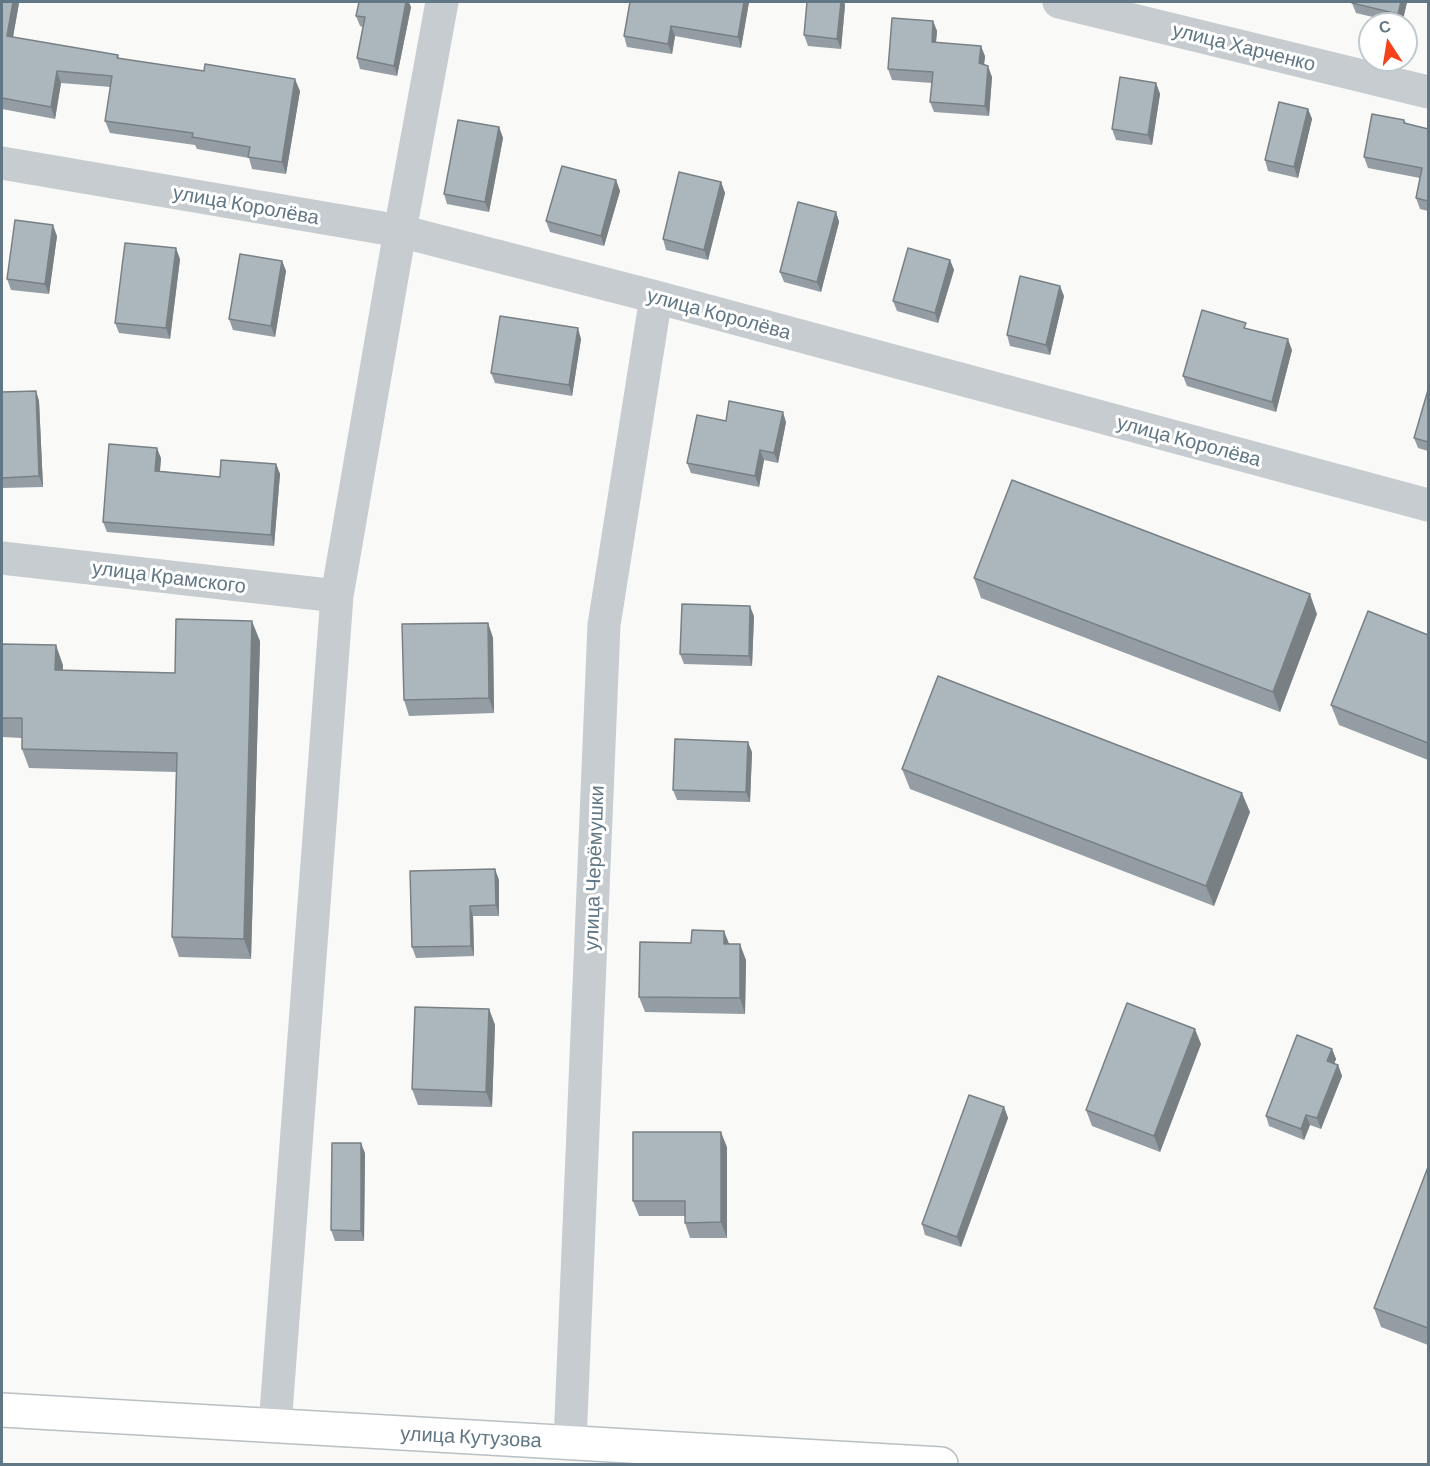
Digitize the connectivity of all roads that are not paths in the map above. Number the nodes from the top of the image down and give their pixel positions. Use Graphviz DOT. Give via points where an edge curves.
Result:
graph roads {
  1 [pos="442,2"];
  2 [pos="1059,2"];
  3 [pos="1428,92"];
  4 [pos="2,163"];
  5 [pos="400,231"];
  6 [pos="657,297"];
  7 [pos="1428,505"];
  8 [pos="2,558"];
  9 [pos="336,596"];
  10 [pos="2,1410"];
  11 [pos="275,1426"];
  12 [pos="570,1443"];
  13 [pos="941,1464"];
  1 -- 5 [label="street"];
  2 -- 3 [label="street, улица Харченко"];
  4 -- 5 [label="street, улица Королёва"];
  5 -- 6 [label="street, улица Королёва"];
  5 -- 9 [label="street"];
  6 -- 7 [label="street, улица Королёва"];
  6 -- 12 [label="street, улица Черёмушки" via="604,625"];
  8 -- 9 [label="street, улица Крамского"];
  9 -- 11 [label="street"];
  10 -- 11 [label="main road, улица Кутузова"];
  11 -- 12 [label="main road, улица Кутузова"];
  12 -- 13 [label="main road, улица Кутузова"];
}
